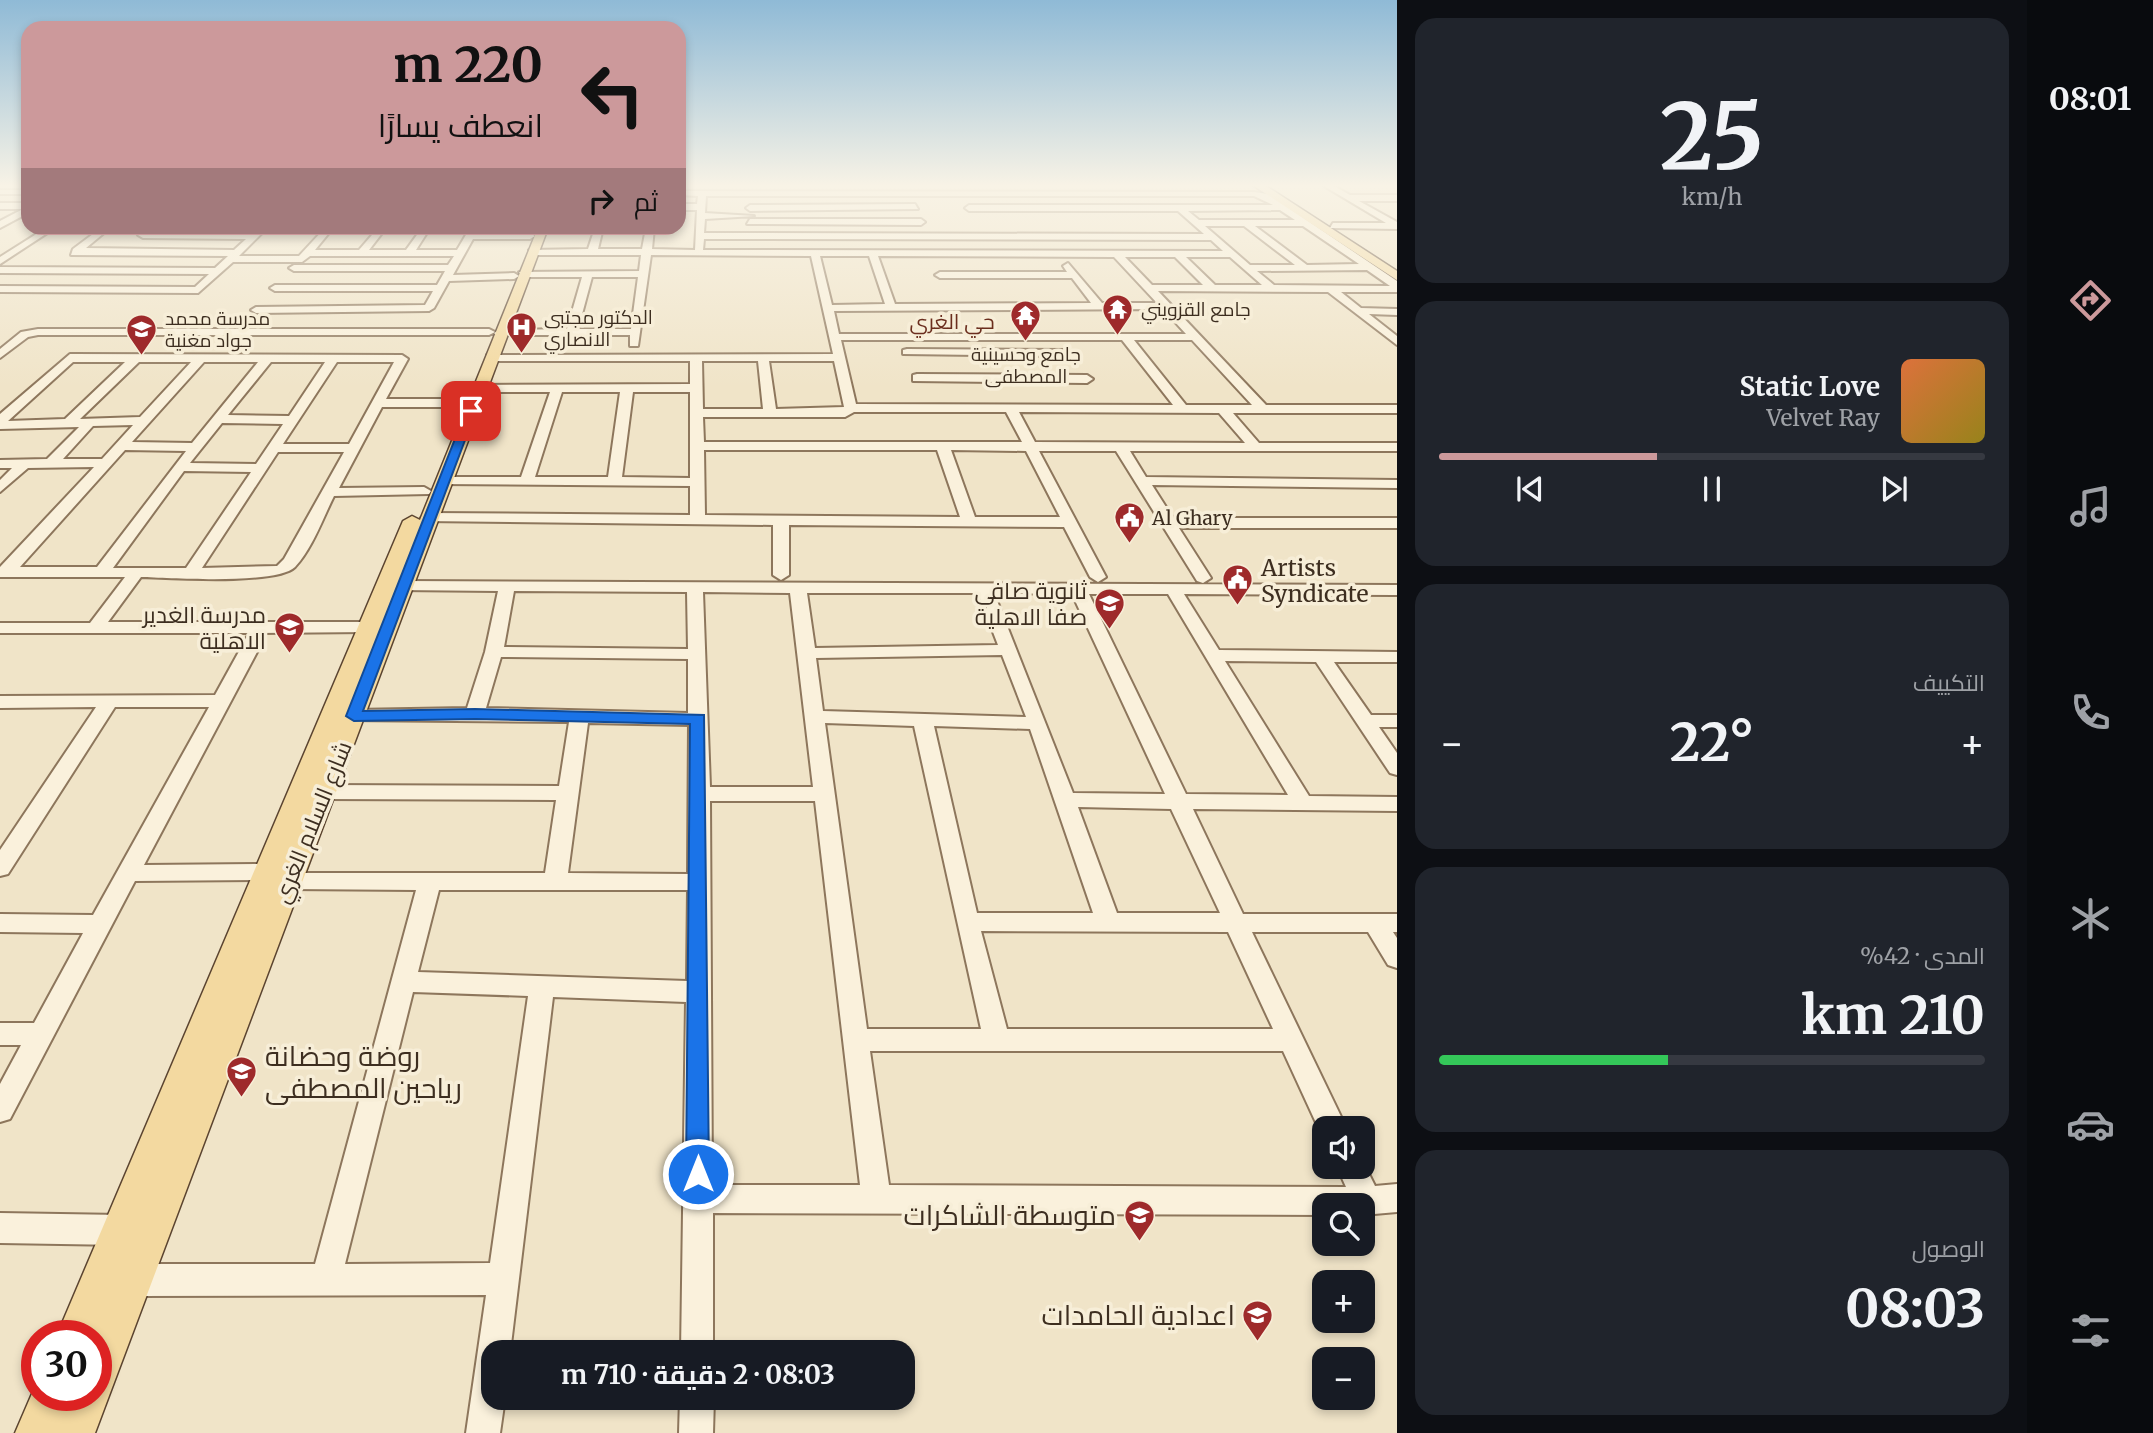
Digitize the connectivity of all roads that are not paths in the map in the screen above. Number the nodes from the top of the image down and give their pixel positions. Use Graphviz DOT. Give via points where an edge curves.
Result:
graph roads {
  1 [pos="73,253"];
  2 [pos="154,253"];
  3 [pos="172,253"];
  4 [pos="236,253"];
  5 [pos="307,253"];
  6 [pos="362,253"];
  7 [pos="409,253"];
  8 [pos="460,253"];
  9 [pos="592,253"];
  10 [pos="647,253"];
  11 [pos="698,253"];
  12 [pos="1285,253"];
  13 [pos="1351,253"];
  14 [pos="1360,253"];
  15 [pos="1375,253"];
  16 [pos="527,254"];
  17 [pos="815,254"];
  18 [pos="844,254"];
  19 [pos="873,254"];
  20 [pos="929,254"];
  21 [pos="999,254"];
  22 [pos="1058,254"];
  23 [pos="1117,254"];
  24 [pos="1178,254"];
  25 [pos="1232,254"];
  26 [pos="1364,255"];
  27 [pos="1378,255"];
  28 [pos="233,256"];
  29 [pos="304,256"];
  30 [pos="1397,266"];
  31 [pos="1304,267"];
  32 [pos="1370,267"];
  33 [pos="293,268"];
  34 [pos="1247,268"];
  35 [pos="0,270"];
  36 [pos="50,270"];
  37 [pos="104,270"];
  38 [pos="133,270"];
  39 [pos="218,271"];
  40 [pos="588,274"];
  41 [pos="644,274"];
  42 [pos="1074,275"];
  43 [pos="1397,276"];
  44 [pos="446,278"];
  45 [pos="945,285"];
  46 [pos="275,288"];
  47 [pos="1149,288"];
  48 [pos="1397,288"];
  49 [pos="0,289"];
  50 [pos="1213,289"];
  51 [pos="79,290"];
  52 [pos="1273,290"];
  53 [pos="1332,290"];
  54 [pos="1021,294"];
  55 [pos="1089,294"];
  56 [pos="1164,306"];
  57 [pos="828,307"];
  58 [pos="891,307"];
  59 [pos="956,307"];
  60 [pos="1099,307"];
  61 [pos="256,310"];
  62 [pos="1359,312"];
  63 [pos="1397,312"];
  64 [pos="200,332"];
  65 [pos="234,332"];
  66 [pos="636,332"];
  67 [pos="316,333"];
  68 [pos="571,333"];
  69 [pos="835,337"];
  70 [pos="902,337"];
  71 [pos="1194,337"];
  72 [pos="1060,338"];
  73 [pos="1126,338"];
  74 [pos="493,341"];
  75 [pos="1397,342"];
  76 [pos="907,352"];
  77 [pos="1069,353"];
  78 [pos="0,355"];
  79 [pos="632,357"];
  80 [pos="696,357"];
  81 [pos="763,357"];
  82 [pos="137,358"];
  83 [pos="177,358"];
  84 [pos="201,358"];
  85 [pos="268,358"];
  86 [pos="299,358"];
  87 [pos="334,358"];
  88 [pos="840,358"];
  89 [pos="557,388"];
  90 [pos="626,388"];
  91 [pos="696,388"];
  92 [pos="923,393"];
  93 [pos="1097,394"];
  94 [pos="470,395"];
  95 [pos="379,403"];
  96 [pos="6,408"];
  97 [pos="851,408"];
  98 [pos="1011,408"];
  99 [pos="1182,408"];
  100 [pos="1222,408"];
  101 [pos="1262,408"];
  102 [pos="1397,409"];
  103 [pos="770,412"];
  104 [pos="696,413"];
  105 [pos="219,419"];
  106 [pos="293,420"];
  107 [pos="70,421"];
  108 [pos="90,421"];
  109 [pos="143,422"];
  110 [pos="0,423"];
  111 [pos="942,445"];
  112 [pos="1032,445"];
  113 [pos="121,446"];
  114 [pos="696,446"];
  115 [pos="1120,446"];
  116 [pos="1255,446"];
  117 [pos="196,447"];
  118 [pos="1379,447"];
  119 [pos="1397,447"];
  120 [pos="275,448"];
  121 [pos="352,448"];
  122 [pos="1397,462"];
  123 [pos="105,463"];
  124 [pos="0,464"];
  125 [pos="24,464"];
  126 [pos="50,464"];
  127 [pos="180,467"];
  128 [pos="261,468"];
  129 [pos="527,481"];
  130 [pos="1142,481"];
  131 [pos="614,482"];
  132 [pos="697,482"];
  133 [pos="1397,484"];
  134 [pos="434,486"];
  135 [pos="0,488"];
  136 [pos="328,492"];
  137 [pos="429,519"];
  138 [pos="698,520"];
  139 [pos="781,520"];
  140 [pos="969,521"];
  141 [pos="1071,522"];
  142 [pos="1168,523"];
  143 [pos="1397,523"];
  144 [pos="4,572"];
  145 [pos="102,572"];
  146 [pos="137,572"];
  147 [pos="191,572"];
  148 [pos="1098,577"];
  149 [pos="1203,578"];
  150 [pos="1397,579"];
  151 [pos="406,580"];
  152 [pos="790,581"];
  153 [pos="906,582"];
  154 [pos="1359,584"];
  155 [pos="507,587"];
  156 [pos="695,587"];
  157 [pos="984,588"];
  158 [pos="1078,588"];
  159 [pos="1173,589"];
  160 [pos="1397,590"];
  161 [pos="0,628"];
  162 [pos="95,628"];
  163 [pos="367,633"];
  164 [pos="0,637"];
  165 [pos="256,637"];
  166 [pos="1009,650"];
  167 [pos="494,652"];
  168 [pos="807,653"];
  169 [pos="697,654"];
  170 [pos="1213,655"];
  171 [pos="1321,656"];
  172 [pos="1397,657"];
  173 [pos="110,701"];
  174 [pos="221,701"];
  175 [pos="0,702"];
  176 [pos="475,714"];
  177 [pos="354,716"];
  178 [pos="579,716"];
  179 [pos="815,718"];
  180 [pos="698,719"];
  181 [pos="1364,721"];
  182 [pos="1397,721"];
  183 [pos="923,722"];
  184 [pos="1038,723"];
  185 [pos="1397,768"];
  186 [pos="324,792"];
  187 [pos="569,793"];
  188 [pos="700,794"];
  189 [pos="825,794"];
  190 [pos="1065,800"];
  191 [pos="1179,800"];
  192 [pos="1302,802"];
  193 [pos="1397,804"];
  194 [pos="292,841"];
  195 [pos="0,868"];
  196 [pos="128,873"];
  197 [pos="277,876"];
  198 [pos="430,881"];
  199 [pos="555,882"];
  200 [pos="699,882"];
  201 [pos="967,922"];
  202 [pos="1108,922"];
  203 [pos="0,923"];
  204 [pos="1238,923"];
  205 [pos="1386,923"];
  206 [pos="101,924"];
  207 [pos="1397,958"];
  208 [pos="403,982"];
  209 [pos="542,987"];
  210 [pos="698,992"];
  211 [pos="0,1034"];
  212 [pos="41,1034"];
  213 [pos="856,1040"];
  214 [pos="997,1040"];
  215 [pos="1292,1040"];
  216 [pos="0,1110"];
  217 [pos="1327,1116"];
  218 [pos="1397,1198"];
  219 [pos="697,1199"];
  220 [pos="876,1199"];
  221 [pos="1375,1200"];
  222 [pos="1312,1201"];
  223 [pos="0,1228"];
  224 [pos="121,1230"];
  225 [pos="326,1279"];
  226 [pos="504,1279"];
  227 [pos="135,1280"];
  228 [pos="82,1320"];
  229 [pos="112,1338"];
  230 [pos="496,1340"];
  231 [pos="697,1340"];
  232 [pos="486,1410"];
  233 [pos="696,1410"];
  234 [pos="44,1411"];
  235 [pos="84,1411"];
  236 [pos="35,1433"];
  237 [pos="75,1433"];
  238 [pos="483,1433"];
  239 [pos="696,1433"];
  1 -- 36 [label="street"];
  2 -- 38 [label="street"];
  3 -- 28 [label="street"];
  4 -- 28 [label="street"];
  5 -- 29 [label="street"];
  6 -- 7 [label="street"];
  6 -- 29 [label="street"];
  7 -- 8 [label="street"];
  8 -- 44 [label="street"];
  9 -- 10 [label="street"];
  9 -- 16 [label="street"];
  10 -- 11 [label="street"];
  10 -- 41 [label="street"];
  11 -- 17 [label="street"];
  12 -- 31 [label="street"];
  13 -- 32 [label="street"];
  14 -- 26 [label="main road"];
  15 -- 27 [label="main road"];
  16 -- 40 [label="street"];
  16 -- 44 [label="street"];
  16 -- 74 [label="main road, شارع السلام الغري"];
  17 -- 18 [label="street"];
  17 -- 57 [label="street"];
  18 -- 19 [label="street"];
  19 -- 20 [label="street"];
  19 -- 58 [label="street"];
  20 -- 21 [label="street"];
  20 -- 45 [label="street"];
  21 -- 22 [label="street"];
  22 -- 23 [label="street"];
  22 -- 42 [label="street"];
  23 -- 24 [label="street"];
  23 -- 47 [label="street"];
  24 -- 25 [label="street"];
  24 -- 50 [label="street"];
  25 -- 34 [label="street"];
  26 -- 27 [label="main road"];
  26 -- 43 [label="main road"];
  27 -- 30 [label="main road"];
  28 -- 29 [label="street"];
  28 -- 39 [label="street"];
  29 -- 33 [label="street"];
  31 -- 32 [label="street"];
  31 -- 34 [label="street"];
  32 -- 48 [label="street"];
  33 -- 44 [label="street"];
  33 -- 46 [label="street"];
  34 -- 52 [label="street"];
  35 -- 36 [label="street"];
  36 -- 37 [label="street"];
  37 -- 38 [label="street"];
  37 -- 51 [label="street"];
  38 -- 39 [label="street"];
  39 -- 51 [label="street" via="198,290"];
  40 -- 41 [label="street"];
  40 -- 68 [label="street"];
  41 -- 66 [label="street"];
  42 -- 45 [label="street"];
  42 -- 55 [label="street"];
  44 -- 46 [label="street"];
  44 -- 61 [label="street" via="429,308"];
  45 -- 59 [label="street"];
  46 -- 61 [label="street"];
  47 -- 50 [label="street"];
  47 -- 56 [label="street"];
  48 -- 53 [label="street"];
  49 -- 51 [label="street"];
  50 -- 52 [label="street"];
  52 -- 53 [label="street"];
  53 -- 62 [label="street"];
  54 -- 55 [label="street"];
  55 -- 60 [label="street"];
  56 -- 60 [label="street"];
  56 -- 71 [label="street"];
  57 -- 58 [label="street"];
  57 -- 69 [label="street"];
  58 -- 59 [label="street"];
  59 -- 60 [label="street"];
  61 -- 65 [label="street"];
  62 -- 63 [label="street"];
  62 -- 75 [label="street"];
  64 -- 65 [label="street"];
  64 -- 78 [label="street" via="30,332"];
  64 -- 83 [label="street"];
  65 -- 67 [label="street"];
  66 -- 68 [label="street"];
  66 -- 79 [label="street"];
  67 -- 74 [label="street"];
  67 -- 86 [label="street"];
  68 -- 74 [label="street"];
  69 -- 70 [label="street"];
  69 -- 88 [label="street"];
  70 -- 72 [label="street"];
  70 -- 76 [label="street"];
  71 -- 73 [label="street"];
  71 -- 101 [label="street"];
  72 -- 73 [label="street"];
  72 -- 77 [label="street"];
  73 -- 99 [label="street"];
  74 -- 79 [label="street"];
  74 -- 94 [label="main road, شارع السلام الغري"];
  76 -- 77 [label="street"];
  76 -- 92 [label="street"];
  77 -- 93 [label="street"];
  79 -- 80 [label="street"];
  80 -- 81 [label="street"];
  80 -- 91 [label="street"];
  81 -- 88 [label="street"];
  81 -- 103 [label="street"];
  82 -- 83 [label="street"];
  82 -- 96 [label="street" via="70,358"];
  82 -- 107 [label="street"];
  83 -- 84 [label="street"];
  84 -- 85 [label="street"];
  84 -- 109 [label="street"];
  85 -- 86 [label="street"];
  85 -- 105 [label="street"];
  86 -- 87 [label="street"];
  87 -- 95 [label="street" via="402,359"];
  87 -- 106 [label="street"];
  88 -- 97 [label="street"];
  89 -- 90 [label="street"];
  89 -- 94 [label="street"];
  89 -- 129 [label="street"];
  90 -- 91 [label="street"];
  90 -- 131 [label="street"];
  91 -- 104 [label="street"];
  92 -- 93 [label="street"];
  92 -- 97 [label="street"];
  92 -- 98 [label="street"];
  93 -- 98 [label="street"];
  93 -- 99 [label="street"];
  94 -- 95 [label="street"];
  94 -- 134 [label="main road, شارع السلام الغري"];
  95 -- 121 [label="street"];
  96 -- 110 [label="street"];
  97 -- 103 [label="street" via="845,413"];
  98 -- 112 [label="street"];
  99 -- 100 [label="street"];
  100 -- 101 [label="street"];
  100 -- 116 [label="street"];
  101 -- 102 [label="street"];
  103 -- 104 [label="street"];
  104 -- 114 [label="street"];
  105 -- 106 [label="street"];
  105 -- 117 [label="street"];
  106 -- 120 [label="street"];
  107 -- 108 [label="street"];
  107 -- 110 [label="street"];
  108 -- 109 [label="street"];
  108 -- 126 [label="street"];
  109 -- 113 [label="street"];
  111 -- 112 [label="street"];
  111 -- 114 [label="street"];
  111 -- 140 [label="street"];
  112 -- 115 [label="street"];
  112 -- 141 [label="street"];
  113 -- 117 [label="street"];
  113 -- 123 [label="street"];
  114 -- 132 [label="street"];
  115 -- 116 [label="street"];
  115 -- 130 [label="street"];
  116 -- 118 [label="street"];
  117 -- 127 [label="street"];
  118 -- 119 [label="street"];
  118 -- 122 [label="street"];
  120 -- 121 [label="street"];
  120 -- 128 [label="street"];
  121 -- 136 [label="street"];
  123 -- 126 [label="street"];
  123 -- 144 [label="street"];
  124 -- 125 [label="street"];
  125 -- 126 [label="street"];
  125 -- 135 [label="street"];
  127 -- 128 [label="street"];
  127 -- 145 [label="street"];
  128 -- 147 [label="street"];
  129 -- 131 [label="street"];
  129 -- 134 [label="street"];
  130 -- 133 [label="street"];
  130 -- 142 [label="street"];
  131 -- 132 [label="street"];
  132 -- 138 [label="street"];
  134 -- 136 [label="street"];
  134 -- 137 [label="main road, شارع السلام الغري"];
  134 -- 163 [label="main road, شارع السلام الغري"];
  136 -- 147 [label="street" via="283,569 268,573"];
  137 -- 138 [label="street"];
  137 -- 151 [label="main road, شارع السلام الغري"];
  138 -- 139 [label="street"];
  139 -- 140 [label="street"];
  139 -- 152 [label="street"];
  140 -- 141 [label="street"];
  141 -- 148 [label="street"];
  142 -- 143 [label="street"];
  142 -- 149 [label="street"];
  144 -- 145 [label="street"];
  145 -- 146 [label="street"];
  146 -- 147 [label="street"];
  146 -- 162 [label="street"];
  148 -- 149 [label="street"];
  148 -- 153 [label="street"];
  149 -- 154 [label="street"];
  150 -- 154 [label="street"];
  151 -- 152 [label="street"];
  151 -- 155 [label="street"];
  151 -- 177 [label="main road, شارع السلام الغري"];
  152 -- 153 [label="street"];
  152 -- 156 [label="street"];
  152 -- 168 [label="street"];
  153 -- 157 [label="street"];
  154 -- 159 [label="street"];
  154 -- 160 [label="street"];
  155 -- 156 [label="street"];
  155 -- 167 [label="street"];
  156 -- 169 [label="street"];
  157 -- 158 [label="street"];
  157 -- 166 [label="street"];
  158 -- 159 [label="street"];
  158 -- 191 [label="street"];
  159 -- 170 [label="street"];
  161 -- 162 [label="street"];
  162 -- 163 [label="street"];
  163 -- 165 [label="street"];
  163 -- 194 [label="main road, شارع السلام الغري"];
  164 -- 165 [label="street"];
  165 -- 174 [label="street"];
  166 -- 168 [label="street"];
  166 -- 184 [label="street"];
  167 -- 169 [label="street"];
  167 -- 176 [label="street"];
  168 -- 179 [label="street"];
  169 -- 180 [label="street"];
  170 -- 171 [label="street"];
  170 -- 192 [label="street"];
  171 -- 172 [label="street"];
  171 -- 181 [label="street"];
  173 -- 174 [label="street"];
  173 -- 175 [label="street"];
  173 -- 195 [label="street"];
  174 -- 196 [label="street"];
  176 -- 177 [label="street"];
  176 -- 178 [label="street"];
  177 -- 186 [label="main road, شارع السلام الغري"];
  178 -- 180 [label="street"];
  178 -- 187 [label="street"];
  179 -- 183 [label="street"];
  179 -- 189 [label="street"];
  180 -- 188 [label="street"];
  181 -- 182 [label="street"];
  181 -- 185 [label="street"];
  183 -- 184 [label="street"];
  183 -- 201 [label="street"];
  184 -- 190 [label="street"];
  186 -- 187 [label="street"];
  186 -- 194 [label="main road, شارع السلام الغري"];
  187 -- 199 [label="street"];
  188 -- 189 [label="street"];
  188 -- 200 [label="street"];
  189 -- 213 [label="street"];
  190 -- 191 [label="street"];
  190 -- 202 [label="street"];
  191 -- 192 [label="street"];
  191 -- 204 [label="street"];
  192 -- 193 [label="street"];
  194 -- 197 [label="main road, شارع السلام الغري"];
  196 -- 197 [label="street"];
  196 -- 206 [label="street"];
  197 -- 198 [label="street"];
  197 -- 224 [label="main road, شارع السلام الغري"];
  197 -- 227 [label="main road, شارع السلام الغري"];
  198 -- 199 [label="street"];
  198 -- 208 [label="street"];
  199 -- 200 [label="street"];
  200 -- 210 [label="street"];
  201 -- 202 [label="street"];
  201 -- 214 [label="street"];
  202 -- 204 [label="street"];
  203 -- 206 [label="street"];
  204 -- 205 [label="street"];
  204 -- 215 [label="street"];
  205 -- 207 [label="street"];
  206 -- 212 [label="street"];
  208 -- 209 [label="street"];
  208 -- 225 [label="street"];
  209 -- 210 [label="street"];
  209 -- 226 [label="street"];
  210 -- 219 [label="street"];
  211 -- 212 [label="street"];
  212 -- 216 [label="street"];
  213 -- 214 [label="street"];
  213 -- 220 [label="street"];
  214 -- 215 [label="street"];
  215 -- 217 [label="street"];
  218 -- 221 [label="street"];
  219 -- 220 [label="street"];
  219 -- 231 [label="street"];
  220 -- 222 [label="street"];
  223 -- 224 [label="street"];
  224 -- 228 [label="main road, شارع السلام الغري"];
  225 -- 226 [label="street"];
  225 -- 227 [label="street"];
  226 -- 230 [label="street"];
  227 -- 229 [label="main road, شارع السلام الغري"];
  232 -- 238 [label="street"];
  233 -- 239 [label="street"];
  234 -- 236 [label="main road"];
  235 -- 237 [label="main road"];
}
